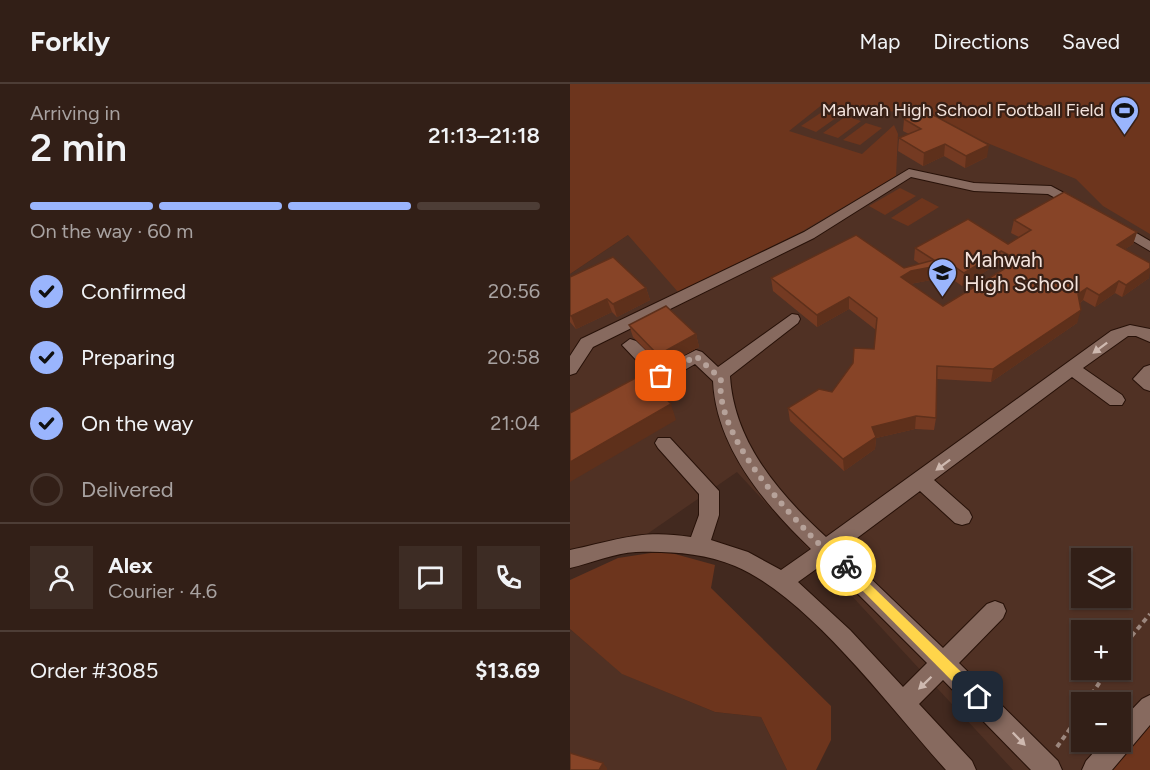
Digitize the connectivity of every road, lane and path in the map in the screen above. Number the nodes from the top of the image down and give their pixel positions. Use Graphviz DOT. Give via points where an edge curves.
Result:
graph roads {
  1 [pos="1150,247"];
  2 [pos="792,319"];
  3 [pos="1150,336"];
  4 [pos="630,345"];
  5 [pos="570,369"];
  6 [pos="1072,369"];
  7 [pos="721,379"];
  8 [pos="1116,400"];
  9 [pos="664,443"];
  10 [pos="922,481"];
  11 [pos="962,517"];
  12 [pos="698,547"];
  13 [pos="826,552"];
  14 [pos="570,559"];
  15 [pos="783,581"];
  16 [pos="995,611"];
  17 [pos="1150,614"];
  18 [pos="1131,637"];
  19 [pos="945,663"];
  20 [pos="903,704"];
  21 [pos="1150,707"];
  22 [pos="1071,729"];
  23 [pos="1047,767"];
  24 [pos="963,770"];
  25 [pos="1095,770"];
  1 -- 5 [label="street" via="1051,190 974,187 909,173 809,235 587,343"];
  2 -- 7 [label="street" via="729,366"];
  3 -- 6 [label="street, one-way" via="1127,329"];
  4 -- 7 [label="street" via="661,376 696,356"];
  6 -- 8 [label="street"];
  6 -- 10 [label="street, one-way"];
  7 -- 13 [label="street" via="723,402 739,445 763,482"];
  9 -- 12 [label="street" via="709,491 709,515"];
  10 -- 11 [label="street"];
  10 -- 13 [label="street"];
  12 -- 14 [label="street" via="634,543"];
  12 -- 15 [label="street" via="746,560"];
  13 -- 15 [label="street"];
  13 -- 19 [label="street" via="843,563"];
  15 -- 20 [label="street" via="815,608"];
  16 -- 19 [label="street"];
  17 -- 18 [label="path"];
  19 -- 20 [label="street, one-way"];
  19 -- 23 [label="street, one-way"];
  20 -- 24 [label="street"];
  21 -- 25 [label="street"];
  22 -- 23 [label="path"];
}
